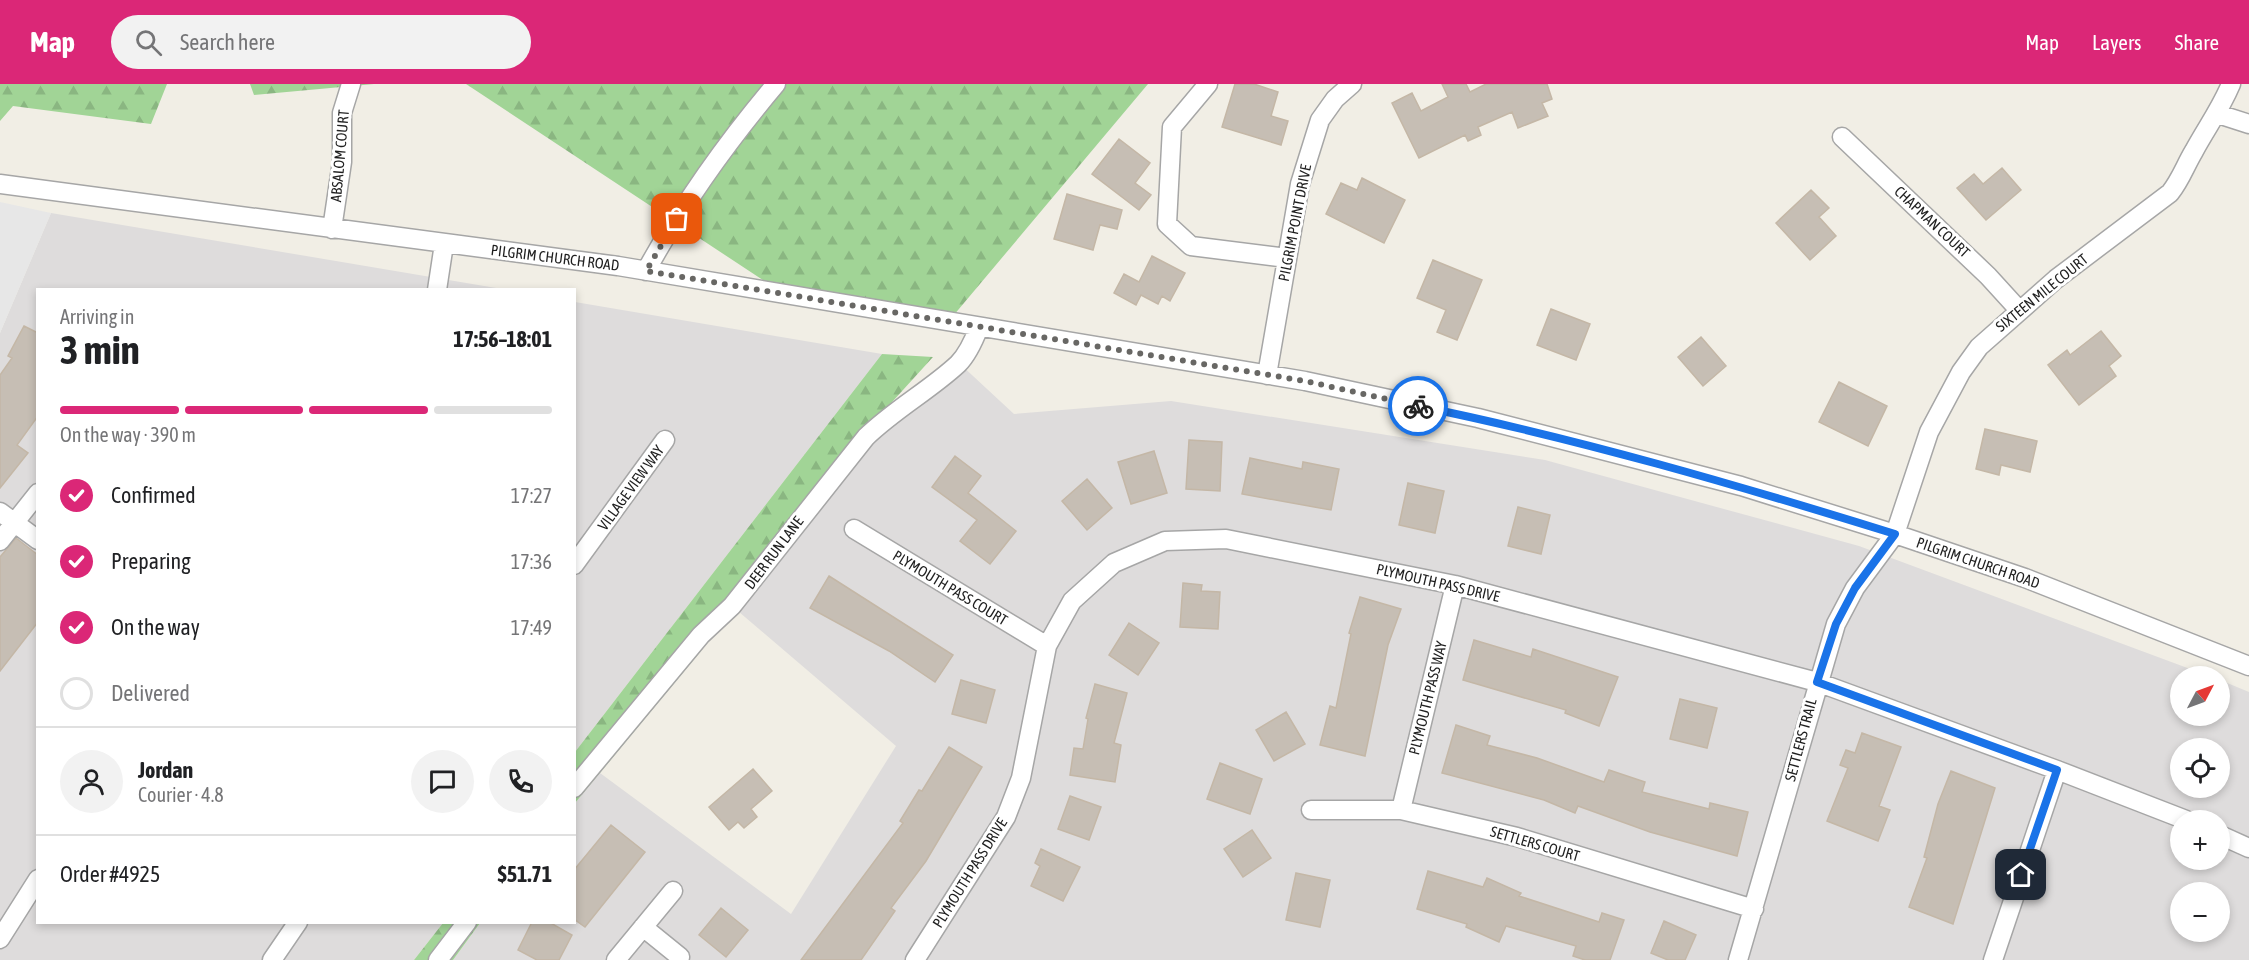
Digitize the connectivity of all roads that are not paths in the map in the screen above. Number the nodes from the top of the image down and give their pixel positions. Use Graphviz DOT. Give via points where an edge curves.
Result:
graph roads {
  1 [pos="351,84"];
  2 [pos="776,84"];
  3 [pos="1208,84"];
  4 [pos="1352,84"];
  5 [pos="2231,84"];
  6 [pos="2218,114"];
  7 [pos="2249,124"];
  8 [pos="1842,137"];
  9 [pos="0,183"];
  10 [pos="332,229"];
  11 [pos="444,244"];
  12 [pos="1287,258"];
  13 [pos="646,271"];
  14 [pos="437,288"];
  15 [pos="2019,310"];
  16 [pos="979,327"];
  17 [pos="1267,375"];
  18 [pos="665,440"];
  19 [pos="36,495"];
  20 [pos="7,517"];
  21 [pos="854,529"];
  22 [pos="1895,534"];
  23 [pos="36,539"];
  24 [pos="0,541"];
  25 [pos="576,562"];
  26 [pos="1455,585"];
  27 [pos="1047,646"];
  28 [pos="2249,666"];
  29 [pos="1817,682"];
  30 [pos="2057,770"];
  31 [pos="576,786"];
  32 [pos="1311,810"];
  33 [pos="1401,810"];
  34 [pos="2170,814"];
  35 [pos="2230,839"];
  36 [pos="2249,848"];
  37 [pos="36,882"];
  38 [pos="673,891"];
  39 [pos="1754,909"];
  40 [pos="297,924"];
  41 [pos="465,924"];
  42 [pos="643,927"];
  43 [pos="0,938"];
  44 [pos="680,957"];
  45 [pos="272,960"];
  46 [pos="438,960"];
  47 [pos="616,960"];
  48 [pos="915,960"];
  49 [pos="1738,960"];
  50 [pos="1993,960"];
  1 -- 10 [label="street, ABSALOM COURT" via="342,113 342,162"];
  2 -- 13 [label="street" via="744,122 664,238"];
  3 -- 12 [label="street" via="1172,127 1167,224 1191,246"];
  4 -- 12 [label="street, PILGRIM POINT DRIVE" via="1320,120 1300,184"];
  5 -- 6 [label="street, SIXTEEN MILE COURT"];
  6 -- 7 [label="street"];
  6 -- 15 [label="street, SIXTEEN MILE COURT" via="2170,193"];
  8 -- 15 [label="street, CHAPMAN COURT"];
  9 -- 10 [label="street, PILGRIM CHURCH ROAD"];
  10 -- 11 [label="street, PILGRIM CHURCH ROAD"];
  11 -- 13 [label="street, PILGRIM CHURCH ROAD"];
  11 -- 14 [label="street"];
  12 -- 17 [label="street, PILGRIM POINT DRIVE"];
  13 -- 16 [label="street, PILGRIM CHURCH ROAD"];
  15 -- 22 [label="street, SIXTEEN MILE COURT" via="1979,347 1961,372 1929,432"];
  16 -- 17 [label="street, PILGRIM CHURCH ROAD"];
  16 -- 31 [label="street, DEER RUN LANE" via="959,363 889,414 866,437 732,606 701,635"];
  17 -- 22 [label="street, PILGRIM CHURCH ROAD" via="1542,433 1741,486"];
  18 -- 25 [label="street, VILLAGE VIEW WAY"];
  19 -- 20 [label="street"];
  20 -- 23 [label="street"];
  20 -- 24 [label="street"];
  21 -- 27 [label="street, PLYMOUTH PASS COURT"];
  22 -- 28 [label="street, PILGRIM CHURCH ROAD" via="2025,578"];
  22 -- 29 [label="street, SETTLERS TRAIL" via="1855,588 1836,624"];
  26 -- 27 [label="street, PLYMOUTH PASS DRIVE" via="1226,539 1165,541 1114,563 1105,571 1072,601"];
  26 -- 29 [label="street, PLYMOUTH PASS DRIVE"];
  26 -- 33 [label="street, PLYMOUTH PASS WAY"];
  27 -- 48 [label="street, PLYMOUTH PASS DRIVE" via="1021,778 1006,817"];
  29 -- 30 [label="street, PLYMOUTH PASS DRIVE"];
  29 -- 39 [label="street, SETTLERS TRAIL"];
  30 -- 34 [label="street, PLYMOUTH PASS DRIVE"];
  30 -- 50 [label="street"];
  32 -- 33 [label="street, SETTLERS COURT"];
  33 -- 39 [label="street, SETTLERS COURT" via="1517,837"];
  35 -- 36 [label="street"];
  37 -- 43 [label="street"];
  38 -- 42 [label="street"];
  39 -- 49 [label="street, SETTLERS TRAIL"];
  40 -- 45 [label="street"];
  41 -- 46 [label="street"];
  42 -- 44 [label="street"];
  42 -- 47 [label="street"];
}
